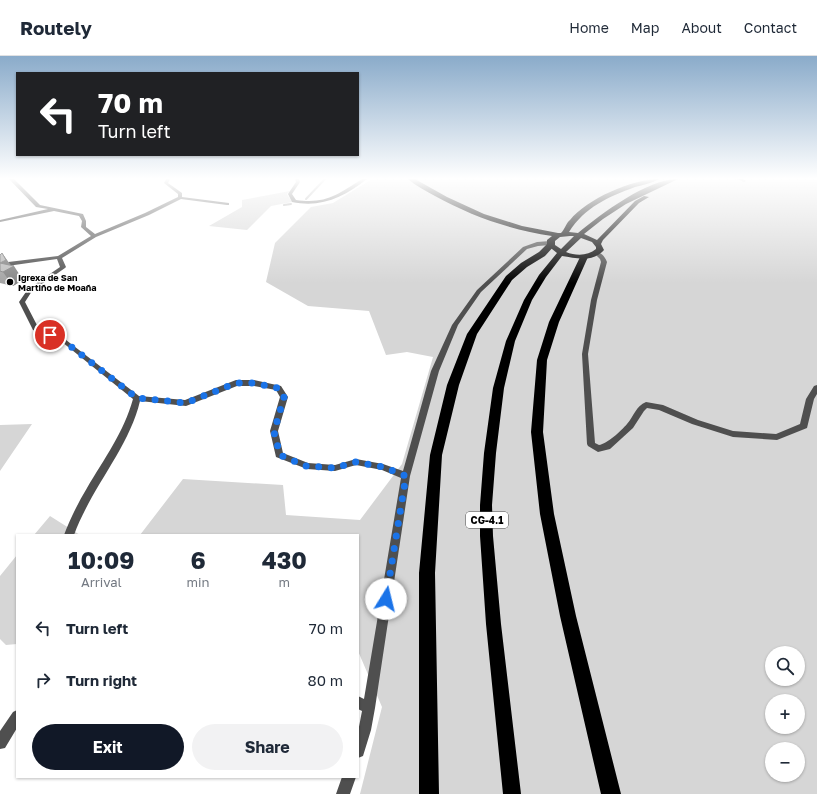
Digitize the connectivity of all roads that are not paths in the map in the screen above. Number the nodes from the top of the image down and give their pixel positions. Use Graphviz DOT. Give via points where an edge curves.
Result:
graph roads {
  1 [pos="35,213"];
  2 [pos="74,213"];
  3 [pos="148,213"];
  4 [pos="479,213"];
  5 [pos="580,213"];
  6 [pos="604,213"];
  7 [pos="626,213"];
  8 [pos="0,221"];
  9 [pos="94,236"];
  10 [pos="555,240"];
  11 [pos="598,243"];
  12 [pos="591,255"];
  13 [pos="59,257"];
  14 [pos="0,265"];
  15 [pos="817,388"];
  16 [pos="137,398"];
  17 [pos="406,476"];
  18 [pos="69,534"];
  19 [pos="363,705"];
  20 [pos="16,718"];
  21 [pos="0,743"];
  22 [pos="359,748"];
  23 [pos="349,778"];
  24 [pos="343,794"];
  25 [pos="430,794"];
  26 [pos="512,794"];
  27 [pos="610,794"];
  1 -- 8 [label="street"];
  2 -- 9 [label="street" via="81,215 83,227"];
  3 -- 9 [label="street"];
  4 -- 10 [label="highway"];
  5 -- 10 [label="highway"];
  6 -- 26 [label="highway, CG-4.1" via="554,260 533,291 516,325 503,364 494,408 486,506 492,610"];
  7 -- 11 [label="highway"];
  9 -- 13 [label="street"];
  10 -- 11 [label="highway" via="584,236"];
  10 -- 12 [label="highway" via="554,249 567,255"];
  10 -- 17 [label="street" via="525,248 478,291 455,325 435,372"];
  10 -- 25 [label="highway" via="542,254 509,278 472,334 453,385 436,455 427,573"];
  11 -- 12 [label="highway" via="600,247"];
  12 -- 15 [label="street" via="603,258 604,262 594,300 585,354 591,444 598,449 607,447 630,426 646,405 660,407 733,434 777,437 804,426 810,400"];
  12 -- 27 [label="highway" via="576,272 554,322 542,360 537,432 547,514"];
  13 -- 14 [label="street"];
  13 -- 16 [label="street" via="63,267 30,290 19,302 24,313 36,330 64,341"];
  16 -- 17 [label="street" via="186,403 236,383 254,383 278,388 284,397 274,432 280,455 306,466 335,468 356,462 383,467"];
  16 -- 18 [label="street" via="131,420 116,450 75,516"];
  17 -- 19 [label="street"];
  19 -- 22 [label="street" via="365,730"];
  20 -- 21 [label="street"];
  23 -- 24 [label="street"];
}
